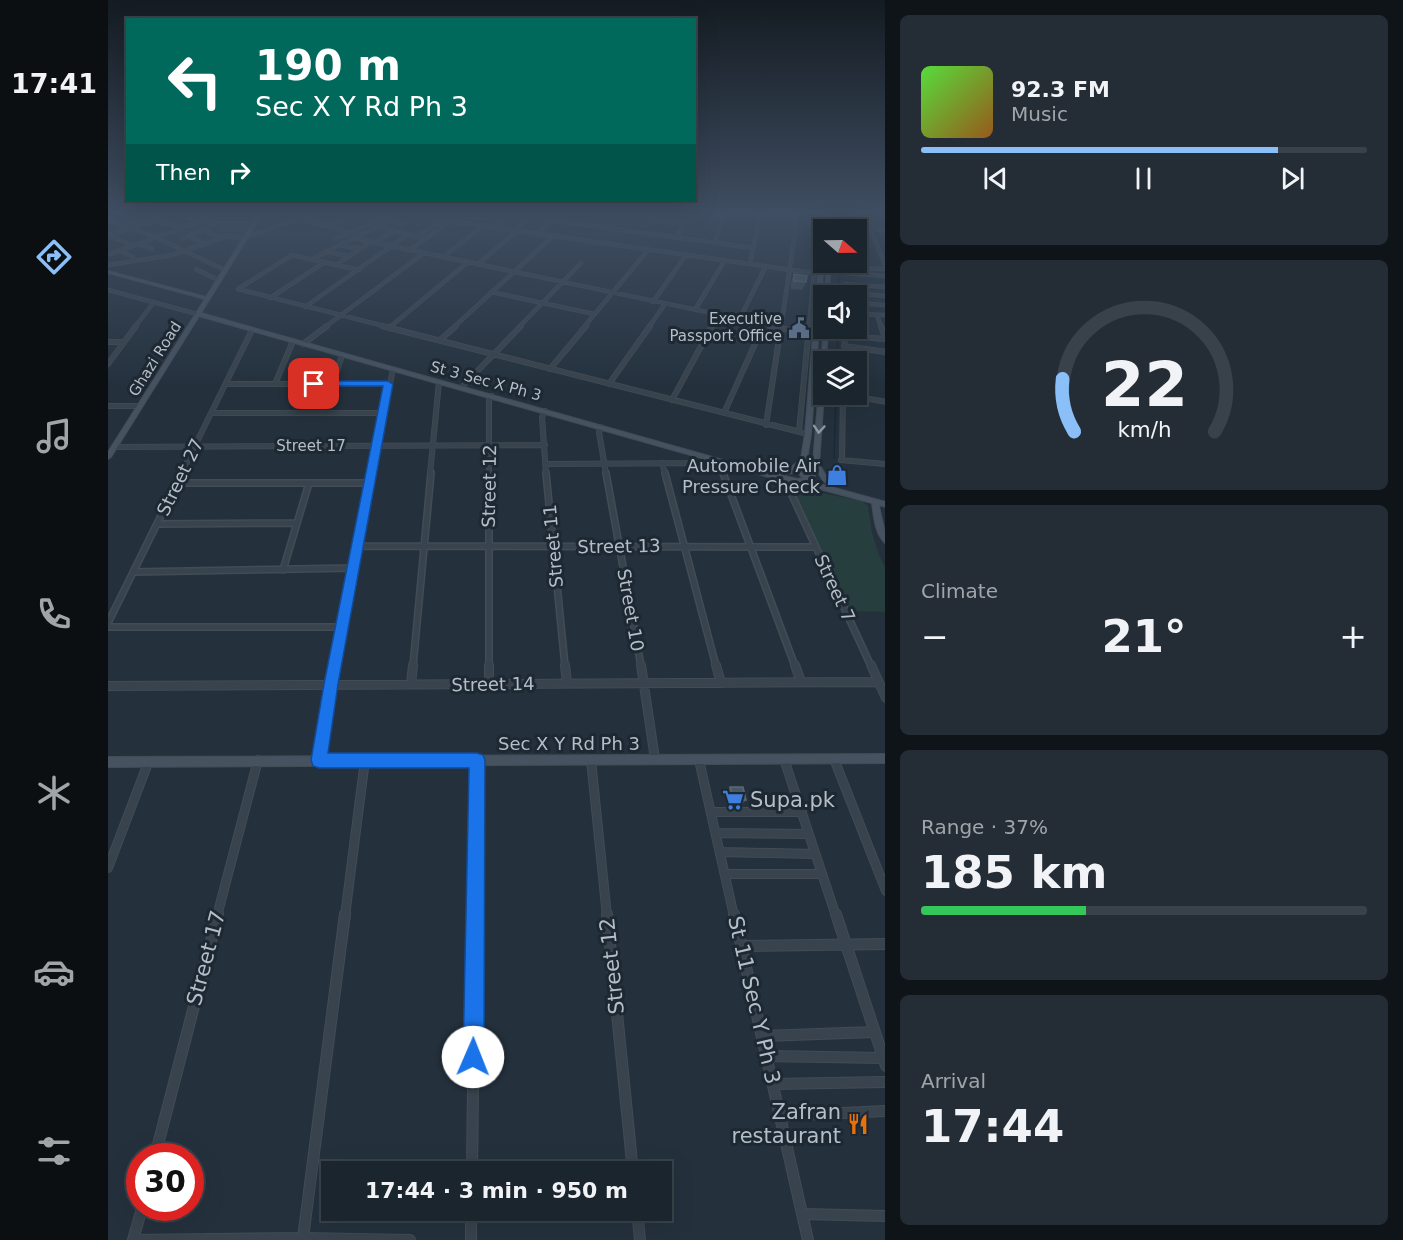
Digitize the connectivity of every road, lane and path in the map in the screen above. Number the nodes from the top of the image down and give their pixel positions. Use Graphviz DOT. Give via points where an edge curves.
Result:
graph roads {
  1 [pos="200,271"];
  2 [pos="224,271"];
  3 [pos="267,271"];
  4 [pos="311,271"];
  5 [pos="358,271"];
  6 [pos="400,271"];
  7 [pos="457,271"];
  8 [pos="509,271"];
  9 [pos="573,271"];
  10 [pos="629,271"];
  11 [pos="675,271"];
  12 [pos="718,271"];
  13 [pos="764,271"];
  14 [pos="790,271"];
  15 [pos="108,272"];
  16 [pos="514,272"];
  17 [pos="817,273"];
  18 [pos="845,273"];
  19 [pos="885,276"];
  20 [pos="218,280"];
  21 [pos="562,282"];
  22 [pos="844,284"];
  23 [pos="818,285"];
  24 [pos="885,287"];
  25 [pos="108,290"];
  26 [pos="491,292"];
  27 [pos="612,293"];
  28 [pos="867,295"];
  29 [pos="885,296"];
  30 [pos="206,298"];
  31 [pos="270,298"];
  32 [pos="154,302"];
  33 [pos="653,302"];
  34 [pos="542,303"];
  35 [pos="665,304"];
  36 [pos="867,304"];
  37 [pos="877,305"];
  38 [pos="885,305"];
  39 [pos="305,307"];
  40 [pos="695,310"];
  41 [pos="594,314"];
  42 [pos="867,314"];
  43 [pos="197,315"];
  44 [pos="341,315"];
  45 [pos="718,315"];
  46 [pos="882,315"];
  47 [pos="739,320"];
  48 [pos="763,325"];
  49 [pos="389,328"];
  50 [pos="781,329"];
  51 [pos="252,330"];
  52 [pos="808,334"];
  53 [pos="813,335"];
  54 [pos="867,338"];
  55 [pos="815,339"];
  56 [pos="824,339"];
  57 [pos="845,339"];
  58 [pos="885,339"];
  59 [pos="440,340"];
  60 [pos="293,341"];
  61 [pos="108,342"];
  62 [pos="123,342"];
  63 [pos="303,344"];
  64 [pos="844,346"];
  65 [pos="844,351"];
  66 [pos="885,351"];
  67 [pos="493,354"];
  68 [pos="342,355"];
  69 [pos="108,364"];
  70 [pos="393,369"];
  71 [pos="550,369"];
  72 [pos="439,382"];
  73 [pos="226,384"];
  74 [pos="275,384"];
  75 [pos="333,384"];
  76 [pos="388,384"];
  77 [pos="609,384"];
  78 [pos="461,388"];
  79 [pos="492,396"];
  80 [pos="867,399"];
  81 [pos="672,400"];
  82 [pos="885,402"];
  83 [pos="843,405"];
  84 [pos="108,406"];
  85 [pos="139,406"];
  86 [pos="545,411"];
  87 [pos="212,413"];
  88 [pos="383,413"];
  89 [pos="724,413"];
  90 [pos="766,424"];
  91 [pos="601,427"];
  92 [pos="799,432"];
  93 [pos="808,434"];
  94 [pos="489,445"];
  95 [pos="544,445"];
  96 [pos="195,446"];
  97 [pos="377,446"];
  98 [pos="433,446"];
  99 [pos="114,447"];
  100 [pos="108,457"];
  101 [pos="717,461"];
  102 [pos="803,461"];
  103 [pos="604,463"];
  104 [pos="662,463"];
  105 [pos="547,464"];
  106 [pos="816,464"];
  107 [pos="885,464"];
  108 [pos="772,473"];
  109 [pos="785,478"];
  110 [pos="807,480"];
  111 [pos="178,483"];
  112 [pos="309,483"];
  113 [pos="369,483"];
  114 [pos="829,486"];
  115 [pos="875,501"];
  116 [pos="885,505"];
  117 [pos="297,523"];
  118 [pos="157,524"];
  119 [pos="885,542"];
  120 [pos="684,545"];
  121 [pos="359,546"];
  122 [pos="620,546"];
  123 [pos="750,546"];
  124 [pos="423,547"];
  125 [pos="815,547"];
  126 [pos="488,548"];
  127 [pos="552,548"];
  128 [pos="353,568"];
  129 [pos="283,570"];
  130 [pos="134,572"];
  131 [pos="108,625"];
  132 [pos="342,627"];
  133 [pos="801,682"];
  134 [pos="878,682"];
  135 [pos="567,683"];
  136 [pos="644,683"];
  137 [pos="721,683"];
  138 [pos="331,684"];
  139 [pos="411,684"];
  140 [pos="489,684"];
  141 [pos="108,686"];
  142 [pos="885,698"];
  143 [pos="885,758"];
  144 [pos="655,759"];
  145 [pos="784,759"];
  146 [pos="834,759"];
  147 [pos="258,760"];
  148 [pos="319,760"];
  149 [pos="365,760"];
  150 [pos="477,760"];
  151 [pos="591,760"];
  152 [pos="699,760"];
  153 [pos="108,762"];
  154 [pos="147,763"];
  155 [pos="712,812"];
  156 [pos="802,812"];
  157 [pos="716,834"];
  158 [pos="809,834"];
  159 [pos="721,852"];
  160 [pos="815,854"];
  161 [pos="108,868"];
  162 [pos="726,874"];
  163 [pos="821,874"];
  164 [pos="883,877"];
  165 [pos="885,891"];
  166 [pos="844,944"];
  167 [pos="885,944"];
  168 [pos="742,946"];
  169 [pos="874,1032"];
  170 [pos="763,1036"];
  171 [pos="767,1056"];
  172 [pos="884,1062"];
  173 [pos="885,1082"];
  174 [pos="774,1084"];
  175 [pos="885,1111"];
  176 [pos="781,1116"];
  177 [pos="158,1143"];
  178 [pos="472,1161"];
  179 [pos="632,1161"];
  180 [pos="802,1214"];
  181 [pos="885,1216"];
  182 [pos="138,1221"];
  183 [pos="471,1221"];
  184 [pos="638,1221"];
  185 [pos="303,1238"];
  186 [pos="133,1240"];
  187 [pos="410,1240"];
  188 [pos="471,1240"];
  189 [pos="640,1240"];
  190 [pos="808,1240"];
  1 -- 20 [label="street"];
  2 -- 20 [label="main road, Ghazi Road"];
  3 -- 31 [label="street" via="238,289"];
  4 -- 31 [label="street"];
  5 -- 39 [label="street"];
  6 -- 44 [label="street"];
  7 -- 49 [label="street"];
  8 -- 16 [label="street"];
  9 -- 21 [label="street"];
  10 -- 27 [label="street"];
  11 -- 33 [label="street"];
  12 -- 40 [label="street"];
  13 -- 47 [label="street"];
  14 -- 50 [label="street"];
  15 -- 30 [label="main road"];
  16 -- 21 [label="street"];
  16 -- 26 [label="street"];
  17 -- 23 [label="main road"];
  17 -- 52 [label="street"];
  18 -- 19 [label="street"];
  18 -- 22 [label="street"];
  20 -- 30 [label="main road, Ghazi Road"];
  21 -- 27 [label="street"];
  21 -- 34 [label="street"];
  22 -- 24 [label="street"];
  25 -- 32 [label="street"];
  26 -- 34 [label="street"];
  26 -- 59 [label="street"];
  27 -- 33 [label="street"];
  27 -- 41 [label="street"];
  28 -- 29 [label="street"];
  30 -- 43 [label="main road, Ghazi Road"];
  31 -- 39 [label="street"];
  32 -- 43 [label="street"];
  32 -- 62 [label="street"];
  33 -- 35 [label="street"];
  34 -- 41 [label="street"];
  34 -- 67 [label="street"];
  35 -- 40 [label="street"];
  35 -- 77 [label="street"];
  36 -- 37 [label="street"];
  37 -- 38 [label="street"];
  37 -- 46 [label="street"];
  39 -- 44 [label="street"];
  40 -- 45 [label="street"];
  41 -- 71 [label="street"];
  42 -- 46 [label="street"];
  43 -- 51 [label="main road, St 3 Sec X Ph 3"];
  43 -- 85 [label="main road, Ghazi Road"];
  44 -- 49 [label="street"];
  44 -- 63 [label="street"];
  45 -- 47 [label="street"];
  45 -- 81 [label="street"];
  46 -- 58 [label="street"];
  47 -- 48 [label="street"];
  48 -- 50 [label="street"];
  48 -- 89 [label="street"];
  49 -- 59 [label="street"];
  50 -- 52 [label="street"];
  50 -- 90 [label="street"];
  51 -- 60 [label="main road, St 3 Sec X Ph 3"];
  51 -- 73 [label="street, Street 27"];
  52 -- 53 [label="street"];
  52 -- 92 [label="street"];
  54 -- 58 [label="street"];
  55 -- 93 [label="main road"];
  56 -- 106 [label="main road, one-way"];
  57 -- 64 [label="street"];
  59 -- 67 [label="street"];
  60 -- 63 [label="main road, St 3 Sec X Ph 3"];
  60 -- 74 [label="street"];
  61 -- 62 [label="street"];
  62 -- 69 [label="street"];
  63 -- 68 [label="main road, St 3 Sec X Ph 3"];
  64 -- 65 [label="street"];
  64 -- 66 [label="street"];
  67 -- 71 [label="street"];
  67 -- 78 [label="street"];
  68 -- 70 [label="main road, St 3 Sec X Ph 3"];
  68 -- 75 [label="street"];
  70 -- 72 [label="main road, St 3 Sec X Ph 3"];
  70 -- 76 [label="street"];
  71 -- 77 [label="street"];
  72 -- 78 [label="main road, St 3 Sec X Ph 3"];
  72 -- 98 [label="street"];
  73 -- 74 [label="street"];
  73 -- 87 [label="street, Street 27"];
  74 -- 75 [label="street"];
  75 -- 76 [label="street"];
  76 -- 88 [label="street"];
  77 -- 81 [label="street"];
  78 -- 79 [label="main road, St 3 Sec X Ph 3"];
  79 -- 86 [label="main road, St 3 Sec X Ph 3"];
  79 -- 94 [label="street, Street 12"];
  80 -- 82 [label="street"];
  81 -- 89 [label="street"];
  83 -- 107 [label="street" via="841,460"];
  84 -- 85 [label="street"];
  85 -- 99 [label="main road, Ghazi Road"];
  86 -- 91 [label="main road, St 3 Sec X Ph 3"];
  86 -- 95 [label="street, Street 11"];
  87 -- 88 [label="street"];
  87 -- 96 [label="street, Street 27"];
  88 -- 97 [label="street"];
  89 -- 90 [label="street"];
  90 -- 92 [label="street"];
  91 -- 101 [label="main road, St 3 Sec X Ph 3"];
  91 -- 103 [label="street, Street 10"];
  92 -- 93 [label="street"];
  93 -- 102 [label="main road"];
  94 -- 95 [label="street, Street 17"];
  94 -- 98 [label="street, Street 17"];
  94 -- 126 [label="street, Street 12"];
  95 -- 105 [label="street, Street 11"];
  96 -- 97 [label="street, Street 17"];
  96 -- 99 [label="street, Street 17"];
  96 -- 111 [label="street, Street 27"];
  97 -- 98 [label="street, Street 17"];
  97 -- 113 [label="street"];
  98 -- 124 [label="street"];
  99 -- 100 [label="main road, Ghazi Road"];
  101 -- 104 [label="street"];
  101 -- 108 [label="main road, St 3 Sec X Ph 3"];
  101 -- 123 [label="street"];
  102 -- 108 [label="main road" via="791,471"];
  102 -- 110 [label="main road" via="802,472"];
  103 -- 104 [label="street"];
  103 -- 105 [label="street"];
  103 -- 122 [label="street, Street 10"];
  104 -- 120 [label="street"];
  105 -- 127 [label="street, Street 11"];
  106 -- 110 [label="main road"];
  106 -- 114 [label="main road"];
  108 -- 109 [label="main road, St 3 Sec X Ph 3"];
  108 -- 110 [label="main road, St 3 Sec X Ph 3"];
  109 -- 110 [label="main road, St 3 Sec X Ph 3"];
  109 -- 114 [label="main road" via="819,489"];
  109 -- 125 [label="street, Street 7"];
  110 -- 114 [label="main road"];
  111 -- 112 [label="street"];
  111 -- 118 [label="street, Street 27"];
  112 -- 113 [label="street"];
  112 -- 117 [label="street"];
  113 -- 121 [label="street"];
  114 -- 115 [label="main road"];
  115 -- 116 [label="main road"];
  115 -- 119 [label="main road"];
  117 -- 118 [label="street"];
  117 -- 129 [label="street"];
  118 -- 130 [label="street, Street 27"];
  120 -- 122 [label="street, Street 13"];
  120 -- 123 [label="street, Street 13"];
  120 -- 137 [label="street"];
  121 -- 124 [label="street, Street 13"];
  121 -- 128 [label="street"];
  122 -- 127 [label="street, Street 13"];
  122 -- 136 [label="street, Street 10"];
  123 -- 125 [label="street, Street 13"];
  123 -- 133 [label="street"];
  124 -- 126 [label="street, Street 13"];
  124 -- 139 [label="street"];
  125 -- 134 [label="street, Street 7"];
  126 -- 127 [label="street, Street 13"];
  126 -- 140 [label="street, Street 12"];
  127 -- 135 [label="street, Street 11"];
  128 -- 129 [label="street"];
  128 -- 132 [label="street"];
  129 -- 130 [label="street"];
  130 -- 131 [label="street, Street 27"];
  131 -- 132 [label="street"];
  132 -- 138 [label="street"];
  133 -- 134 [label="street, Street 14"];
  133 -- 137 [label="street, Street 14"];
  134 -- 142 [label="street, Street 7"];
  135 -- 136 [label="street, Street 14"];
  135 -- 140 [label="street, Street 14"];
  136 -- 137 [label="street, Street 14"];
  136 -- 144 [label="street, Street 10"];
  138 -- 139 [label="street, Street 14"];
  138 -- 141 [label="street, Street 14"];
  138 -- 148 [label="street"];
  139 -- 140 [label="street, Street 14"];
  143 -- 146 [label="main road, Sec X Y Rd Ph 3"];
  144 -- 151 [label="main road, Sec X Y Rd Ph 3"];
  144 -- 152 [label="main road, Sec X Y Rd Ph 3"];
  145 -- 146 [label="main road, Sec X Y Rd Ph 3"];
  145 -- 152 [label="main road, Sec X Y Rd Ph 3"];
  145 -- 156 [label="street"];
  146 -- 164 [label="street"];
  147 -- 148 [label="main road, Sec X Y Rd Ph 3"];
  147 -- 154 [label="main road, Sec X Y Rd Ph 3"];
  147 -- 177 [label="street, Street 17"];
  148 -- 149 [label="main road, Sec X Y Rd Ph 3"];
  149 -- 150 [label="main road, Sec X Y Rd Ph 3"];
  149 -- 185 [label="street"];
  150 -- 151 [label="main road, Sec X Y Rd Ph 3"];
  150 -- 178 [label="street"];
  151 -- 179 [label="street, Street 12"];
  152 -- 155 [label="street, St 11 Sec Y Ph 3"];
  153 -- 154 [label="main road, Sec X Y Rd Ph 3"];
  154 -- 161 [label="street"];
  155 -- 156 [label="street"];
  155 -- 157 [label="street, St 11 Sec Y Ph 3"];
  156 -- 158 [label="street"];
  157 -- 158 [label="street"];
  157 -- 159 [label="street, St 11 Sec Y Ph 3"];
  158 -- 160 [label="street"];
  159 -- 160 [label="street"];
  159 -- 162 [label="street, St 11 Sec Y Ph 3"];
  160 -- 163 [label="street"];
  162 -- 163 [label="street"];
  162 -- 168 [label="street, St 11 Sec Y Ph 3"];
  163 -- 166 [label="street"];
  164 -- 165 [label="street"];
  166 -- 167 [label="street"];
  166 -- 168 [label="street"];
  166 -- 169 [label="street"];
  168 -- 170 [label="street, St 11 Sec Y Ph 3"];
  169 -- 170 [label="street"];
  169 -- 172 [label="street"];
  170 -- 171 [label="street, St 11 Sec Y Ph 3"];
  171 -- 172 [label="street"];
  171 -- 174 [label="street, St 11 Sec Y Ph 3"];
  173 -- 174 [label="street"];
  174 -- 176 [label="street, St 11 Sec Y Ph 3"];
  175 -- 176 [label="street"];
  176 -- 180 [label="street, St 11 Sec Y Ph 3"];
  180 -- 181 [label="street"];
  180 -- 190 [label="street, St 11 Sec Y Ph 3"];
  182 -- 186 [label="street"];
  183 -- 188 [label="street"];
  184 -- 189 [label="street"];
  185 -- 186 [label="street"];
  185 -- 187 [label="street"];
}
